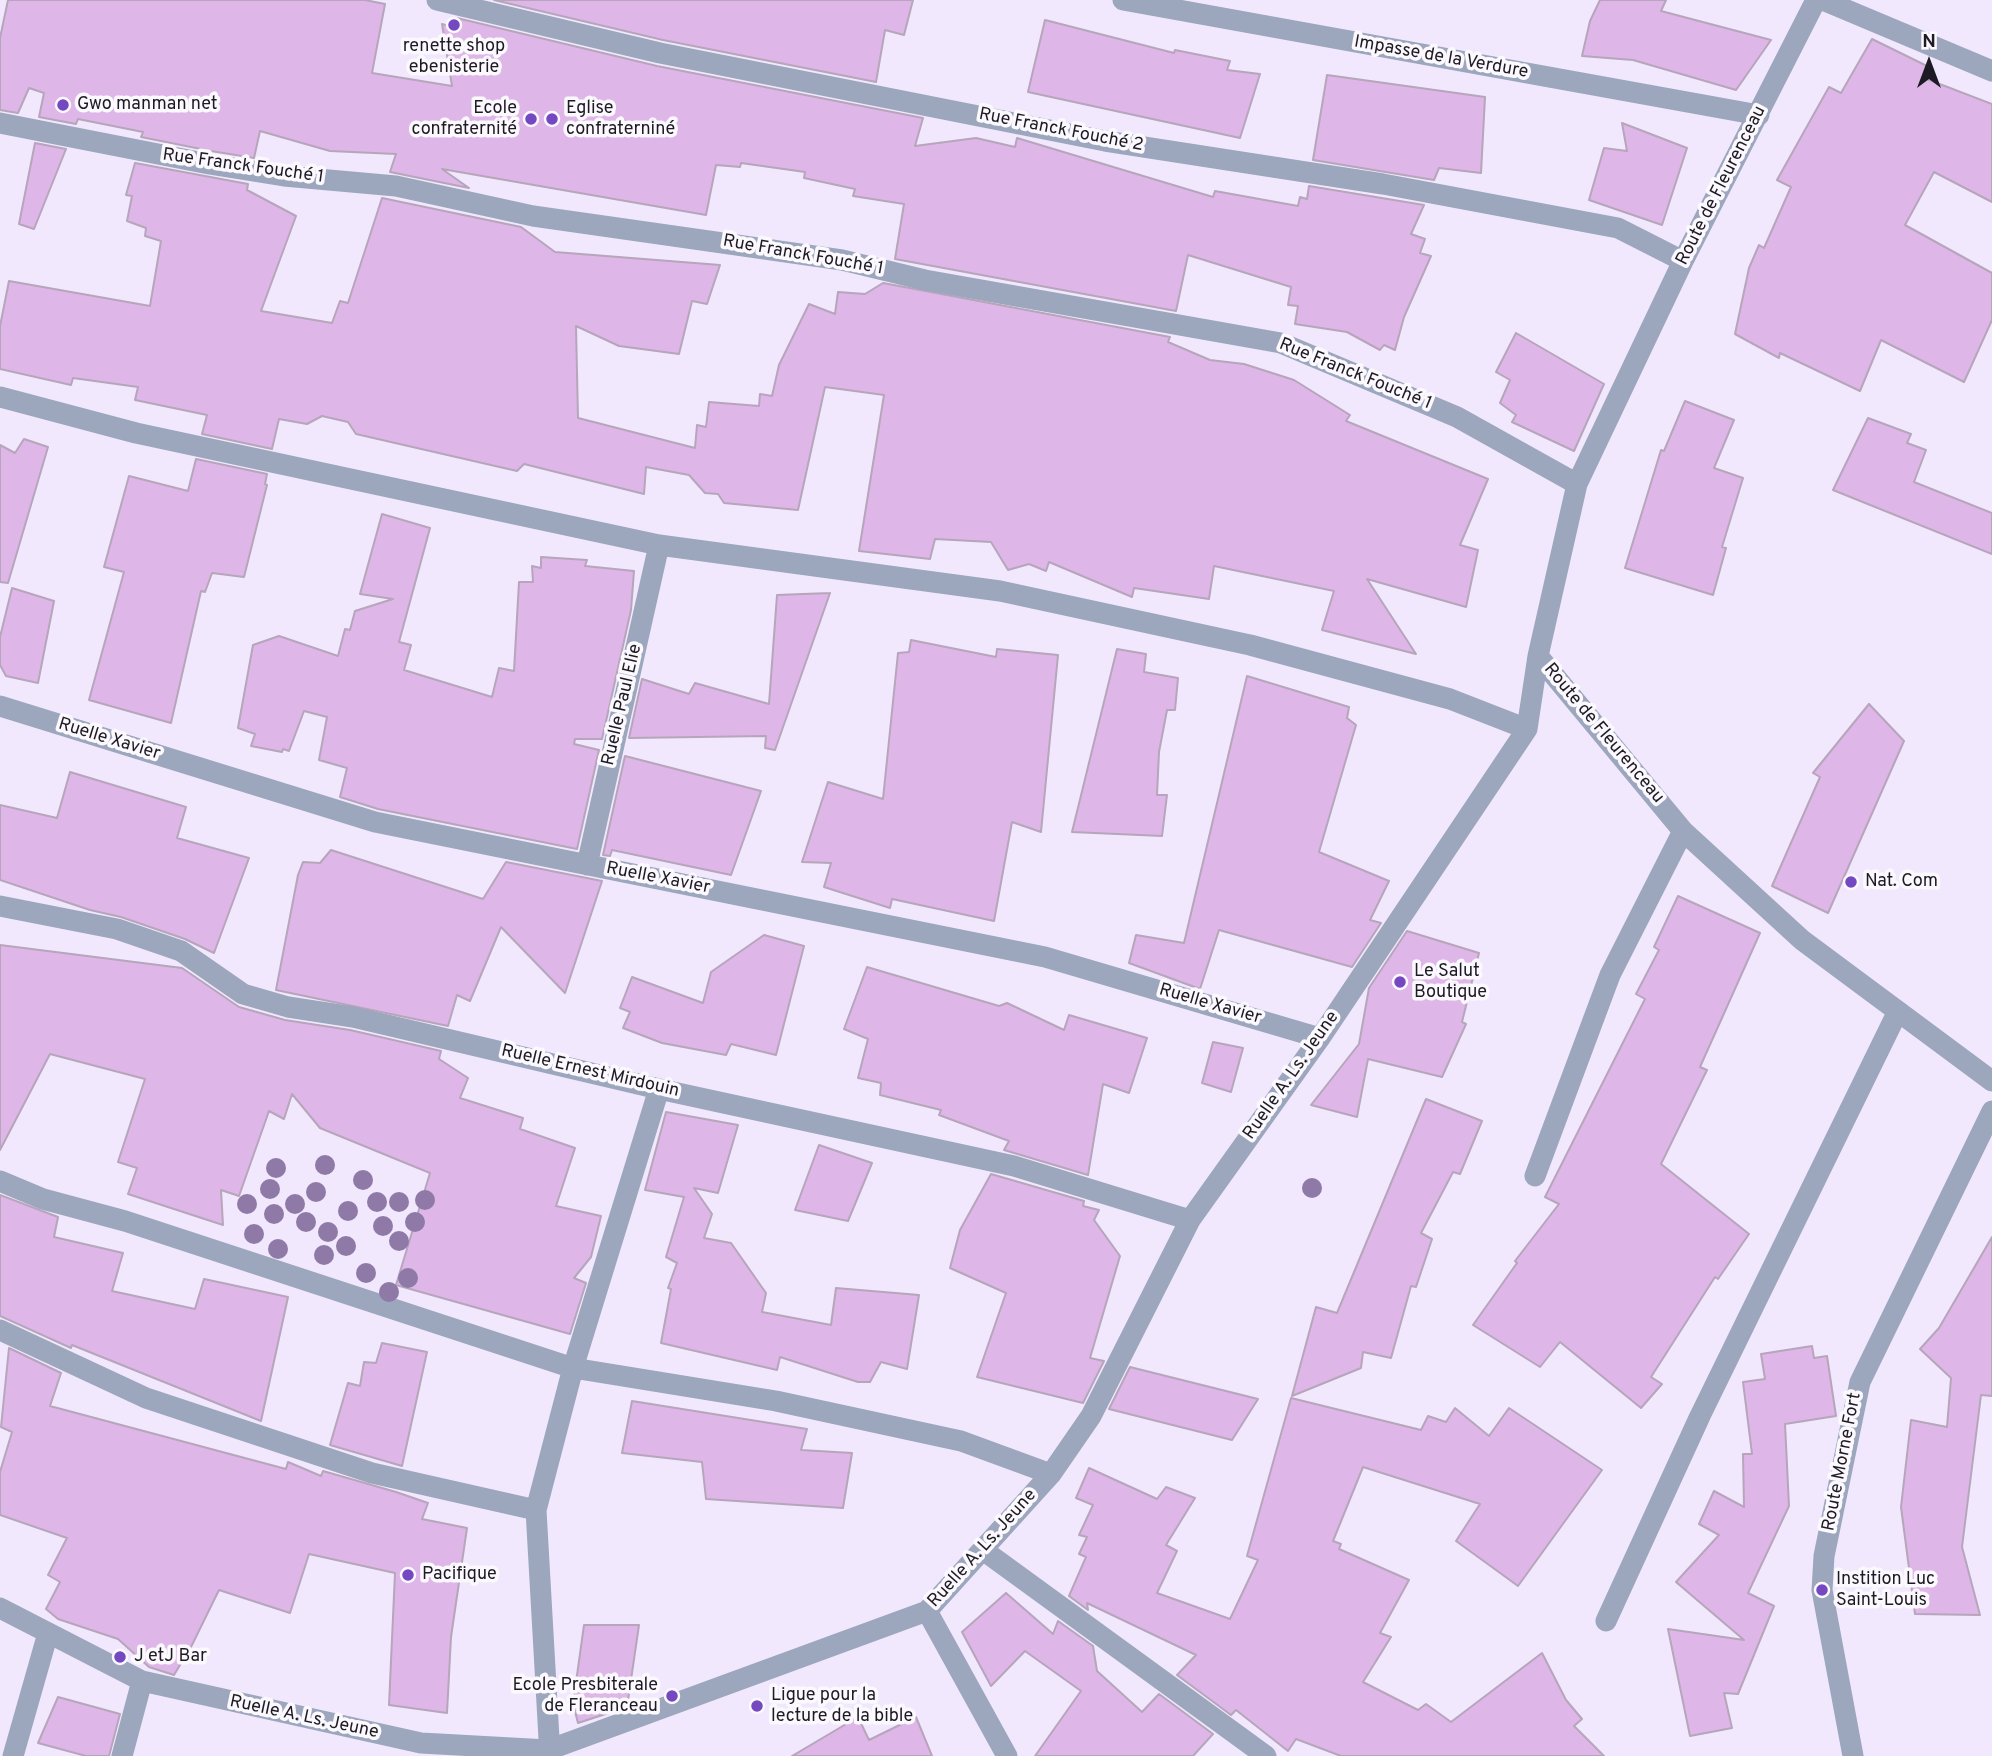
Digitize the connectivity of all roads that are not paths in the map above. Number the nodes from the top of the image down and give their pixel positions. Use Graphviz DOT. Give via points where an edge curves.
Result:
graph roads {
  1 [pos="437,0"];
  2 [pos="1123,0"];
  3 [pos="1816,0"];
  4 [pos="1823,0"];
  5 [pos="1992,71"];
  6 [pos="1759,115"];
  7 [pos="0,123"];
  8 [pos="1684,261"];
  9 [pos="0,397"];
  10 [pos="1577,484"];
  11 [pos="659,545"];
  12 [pos="1538,656"];
  13 [pos="0,706"];
  14 [pos="1527,729"];
  15 [pos="1684,831"];
  16 [pos="587,865"];
  17 [pos="0,906"];
  18 [pos="1898,1011"];
  19 [pos="1320,1038"];
  20 [pos="1992,1081"];
  21 [pos="659,1089"];
  22 [pos="1992,1111"];
  23 [pos="1535,1176"];
  24 [pos="0,1181"];
  25 [pos="1190,1220"];
  26 [pos="0,1331"];
  27 [pos="573,1368"];
  28 [pos="1051,1474"];
  29 [pos="536,1510"];
  30 [pos="983,1550"];
  31 [pos="0,1608"];
  32 [pos="927,1611"];
  33 [pos="1606,1621"];
  34 [pos="48,1633"];
  35 [pos="142,1681"];
  36 [pos="549,1753"];
  37 [pos="13,1756"];
  38 [pos="122,1756"];
  39 [pos="1007,1756"];
  40 [pos="1266,1756"];
  41 [pos="1853,1756"];
  1 -- 8 [label="street, Rue Franck Fouché 2" via="660,53 1105,141 1383,184 1618,228"];
  2 -- 6 [label="street, Impasse de la Verdure"];
  3 -- 6 [label="street, Route de Fleurenceau"];
  4 -- 5 [label="street"];
  6 -- 8 [label="street, Route de Fleurenceau"];
  7 -- 10 [label="street, Rue Franck Fouché 1" via="209,164 396,186 533,216 842,260 925,280 1281,343 1457,417"];
  8 -- 10 [label="street, Route de Fleurenceau"];
  9 -- 11 [label="street" via="136,433"];
  10 -- 12 [label="street, Route de Fleurenceau"];
  11 -- 14 [label="street" via="1000,591 1250,645 1451,699"];
  11 -- 16 [label="street, Ruelle Paul Elie"];
  12 -- 14 [label="street, Ruelle A. Ls. Jeune"];
  12 -- 15 [label="street, Route de Fleurenceau"];
  13 -- 16 [label="street, Ruelle Xavier" via="375,822"];
  14 -- 19 [label="street, Ruelle A. Ls. Jeune"];
  15 -- 18 [label="street, Route de Fleurenceau" via="1802,940"];
  15 -- 23 [label="street" via="1610,975"];
  16 -- 19 [label="street, Ruelle Xavier" via="1045,957"];
  17 -- 21 [label="street, Ruelle Ernest Mirdouin" via="117,929 181,951 243,994 288,1007 353,1017"];
  18 -- 20 [label="street, Route de Fleurenceau"];
  18 -- 33 [label="street" via="1700,1416"];
  19 -- 25 [label="street, Ruelle A. Ls. Jeune"];
  21 -- 25 [label="street, Ruelle Ernest Mirdouin" via="1014,1167"];
  21 -- 27 [label="street"];
  22 -- 41 [label="street, Route Morne Fort" via="1860,1382 1824,1556 1822,1590"];
  24 -- 27 [label="street" via="43,1199 137,1225"];
  25 -- 28 [label="street, Ruelle A. Ls. Jeune" via="1091,1416"];
  26 -- 29 [label="street" via="146,1398 271,1440 372,1473"];
  27 -- 28 [label="street" via="776,1401 948,1438"];
  27 -- 29 [label="street"];
  28 -- 30 [label="street, Ruelle A. Ls. Jeune"];
  29 -- 36 [label="street"];
  30 -- 32 [label="street, Ruelle A. Ls. Jeune"];
  30 -- 40 [label="street"];
  31 -- 34 [label="street, Ruelle A. Ls. Jeune"];
  32 -- 36 [label="street, Ruelle A. Ls. Jeune"];
  32 -- 39 [label="street"];
  34 -- 35 [label="street, Ruelle A. Ls. Jeune"];
  34 -- 37 [label="street"];
  35 -- 36 [label="street, Ruelle A. Ls. Jeune" via="421,1743"];
  35 -- 38 [label="street"];
}
